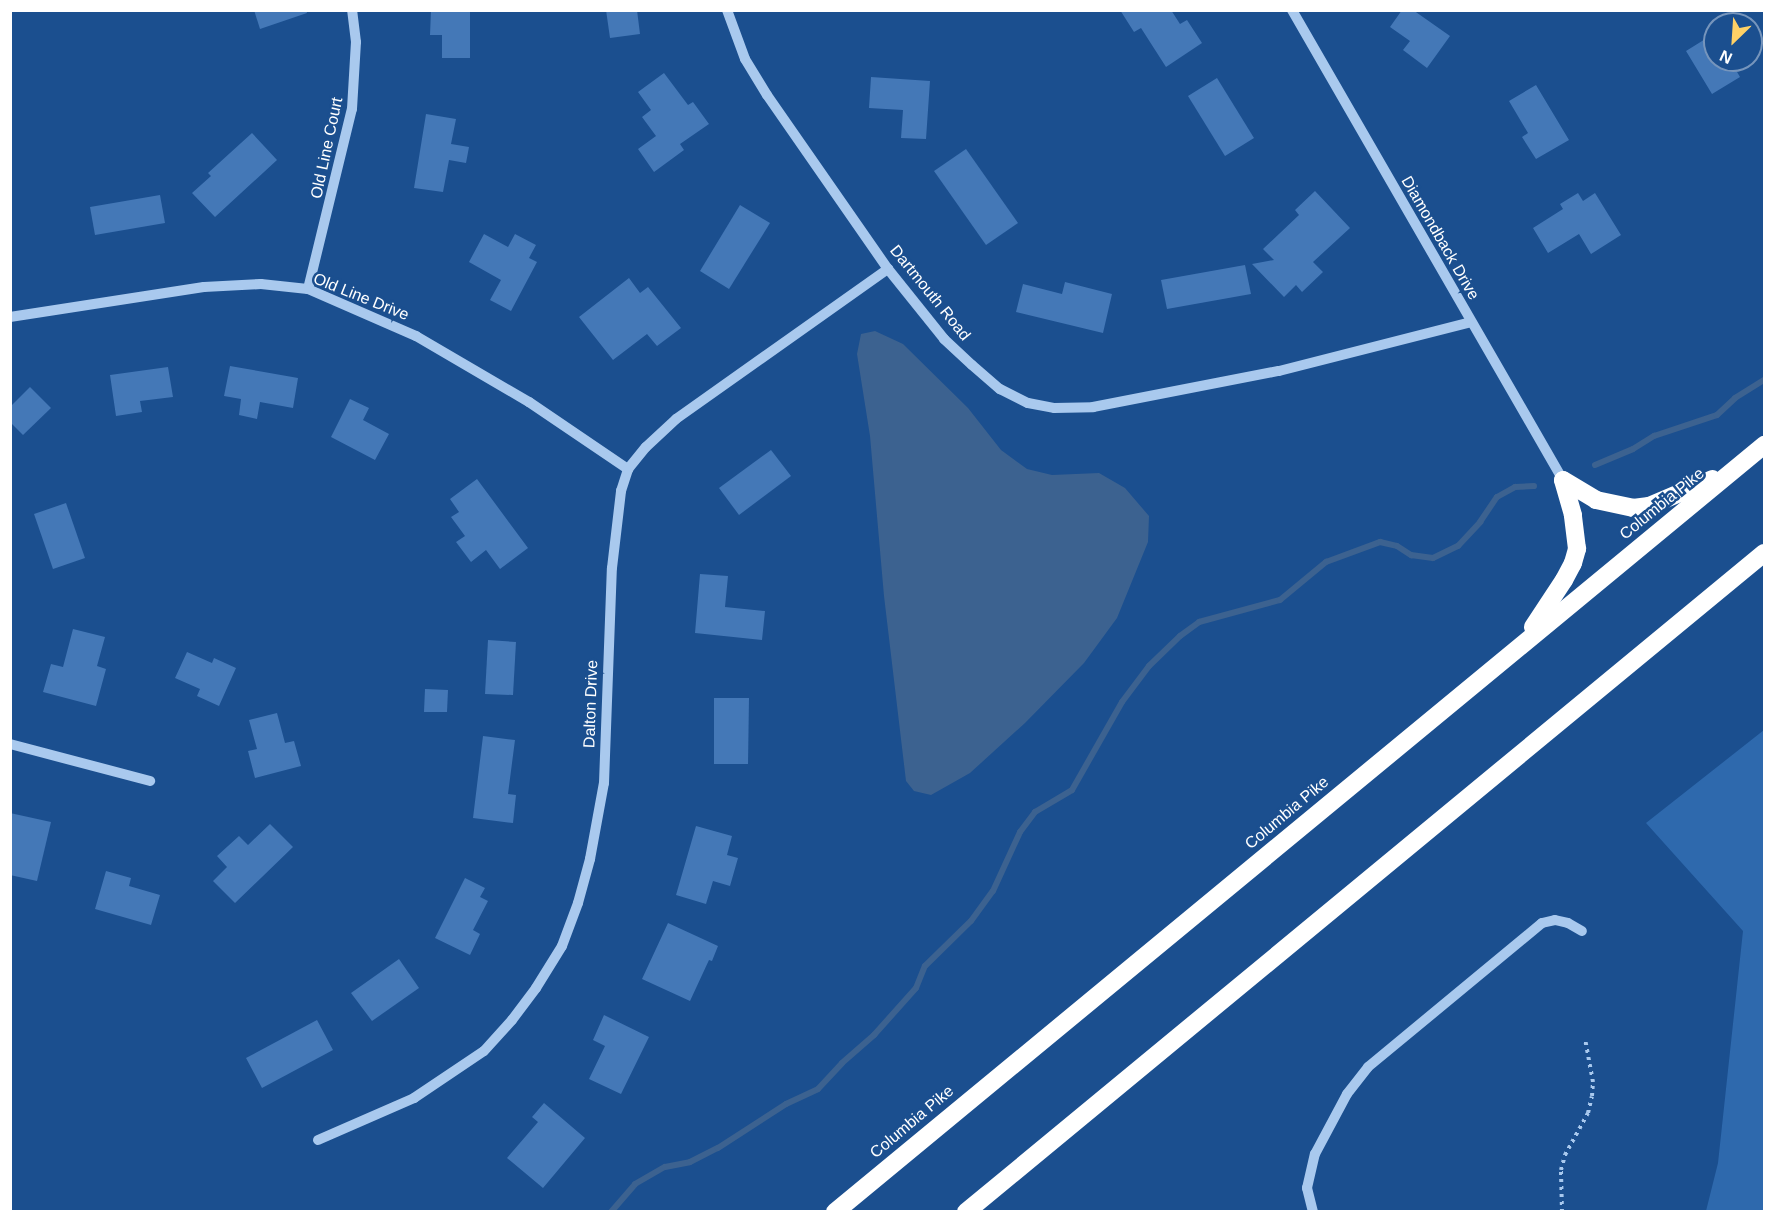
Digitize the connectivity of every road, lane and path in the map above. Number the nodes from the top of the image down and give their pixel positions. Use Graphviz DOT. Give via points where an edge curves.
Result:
graph roads {
  1 [pos="352,10"];
  2 [pos="727,10"];
  3 [pos="1292,10"];
  4 [pos="888,269"];
  5 [pos="308,289"];
  6 [pos="10,317"];
  7 [pos="1471,322"];
  8 [pos="1764,445"];
  9 [pos="628,469"];
  10 [pos="1734,470"];
  11 [pos="1563,480"];
  12 [pos="1764,553"];
  13 [pos="1522,643"];
  14 [pos="10,744"];
  15 [pos="150,781"];
  16 [pos="1582,931"];
  17 [pos="1585,1039"];
  18 [pos="925,1137"];
  19 [pos="318,1140"];
  20 [pos="823,1212"];
  21 [pos="835,1212"];
  22 [pos="966,1212"];
  23 [pos="1313,1212"];
  24 [pos="1562,1212"];
  1 -- 5 [label="street, Old Line Court" via="356,42 352,109"];
  2 -- 4 [label="street, Dartmouth Road" via="746,59 767,95"];
  3 -- 7 [label="street, Diamondback Drive"];
  4 -- 7 [label="street, Dartmouth Road" via="944,339 1000,389 1028,403 1054,408 1093,407 1217,384"];
  4 -- 9 [label="street, Dalton Drive" via="676,419"];
  5 -- 6 [label="street, Old Line Drive" via="261,284 204,287"];
  5 -- 9 [label="street, Old Line Drive" via="416,336 530,402"];
  7 -- 11 [label="street, Diamondback Drive"];
  8 -- 10 [label="highway, Columbia Pike"];
  9 -- 19 [label="street, Dalton Drive" via="621,491 612,568 600,813 578,903 562,946 536,988 484,1051 414,1098"];
  10 -- 11 [label="highway" via="1649,506 1633,508 1596,500"];
  10 -- 13 [label="highway, Columbia Pike"];
  11 -- 13 [label="highway" via="1576,534 1575,556 1564,580"];
  12 -- 22 [label="highway"];
  13 -- 18 [label="highway, Columbia Pike"];
  14 -- 15 [label="street"];
  16 -- 23 [label="street" via="1555,920 1542,923 1368,1067 1347,1094 1315,1154 1307,1188"];
  17 -- 24 [label="path" via="1592,1096 1588,1113 1564,1155"];
  18 -- 20 [label="highway"];
  18 -- 21 [label="highway, Columbia Pike"];
}
